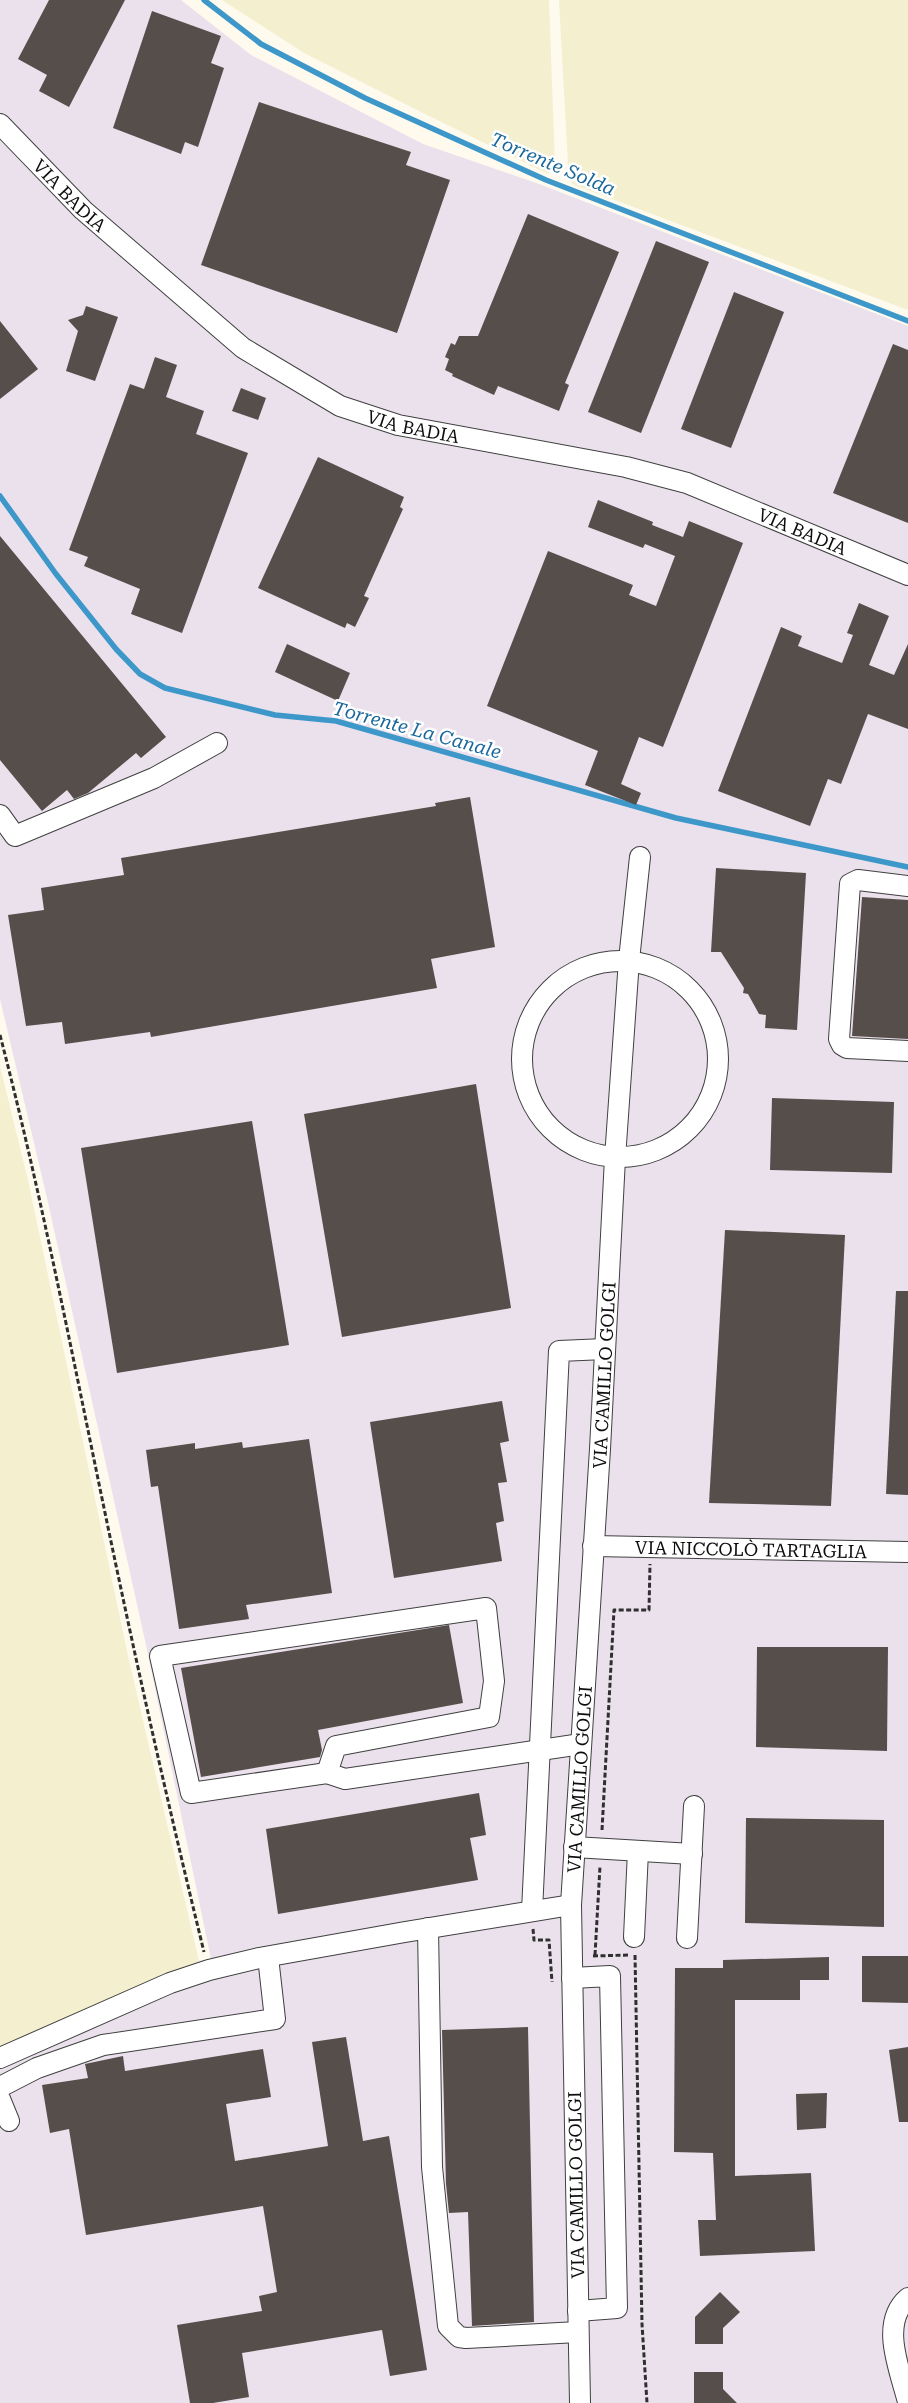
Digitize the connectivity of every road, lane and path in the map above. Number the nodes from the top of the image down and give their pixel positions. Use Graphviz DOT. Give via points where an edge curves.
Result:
graph roads {
  1 [pos="0,124"];
  2 [pos="908,575"];
  3 [pos="217,744"];
  4 [pos="0,815"];
  5 [pos="640,857"];
  6 [pos="908,886"];
  7 [pos="629,960"];
  8 [pos="0,1034"];
  9 [pos="908,1051"];
  10 [pos="615,1158"];
  11 [pos="605,1349"];
  12 [pos="593,1546"];
  13 [pos="908,1552"];
  14 [pos="650,1563"];
  15 [pos="608,1710"];
  16 [pos="581,1744"];
  17 [pos="538,1750"];
  18 [pos="327,1773"];
  19 [pos="694,1806"];
  20 [pos="574,1847"];
  21 [pos="638,1850"];
  22 [pos="692,1854"];
  23 [pos="571,1905"];
  24 [pos="532,1911"];
  25 [pos="428,1928"];
  26 [pos="634,1937"];
  27 [pos="687,1938"];
  28 [pos="268,1957"];
  29 [pos="572,1969"];
  30 [pos="208,1970"];
  31 [pos="0,2058"];
  32 [pos="0,2087"];
  33 [pos="0,2099"];
  34 [pos="8,2121"];
  35 [pos="908,2298"];
  36 [pos="578,2311"];
  37 [pos="578,2332"];
  38 [pos="908,2402"];
  39 [pos="580,2403"];
  40 [pos="647,2403"];
  1 -- 2 [label="street, VIA BADIA" via="83,210 243,348 340,406 398,425 626,467 686,483"];
  3 -- 4 [label="street" via="154,778 15,836"];
  5 -- 7 [label="street, VIA CAMILLO GOLGI"];
  6 -- 9 [label="street" via="858,880 850,884 839,1039 847,1048"];
  7 -- 10 [label="street, VIA CAMILLO GOLGI"];
  7 -- 10 [label="street" via="662,969 690,988 710,1016 720,1049 717,1083 703,1114 680,1139 649,1154"];
  7 -- 10 [label="street" via="598,962 569,974 545,994 529,1021 522,1052 524,1083 537,1112 547,1124 584,1152"];
  8 -- 30 [label="path" via="68,1326 158,1762"];
  10 -- 11 [label="street, VIA CAMILLO GOLGI"];
  11 -- 12 [label="street, VIA CAMILLO GOLGI"];
  11 -- 17 [label="street" via="559,1351"];
  12 -- 13 [label="street, VIA NICCOLÒ TARTAGLIA"];
  12 -- 16 [label="street, VIA CAMILLO GOLGI"];
  14 -- 15 [label="path" via="649,1610 614,1610"];
  16 -- 17 [label="street"];
  16 -- 20 [label="street, VIA CAMILLO GOLGI"];
  17 -- 18 [label="street" via="345,1779"];
  17 -- 24 [label="street"];
  18 -- 18 [label="street" via="336,1746 489,1717 494,1681 486,1608 160,1656 191,1792"];
  19 -- 22 [label="street"];
  20 -- 21 [label="street"];
  20 -- 23 [label="street, VIA CAMILLO GOLGI"];
  21 -- 22 [label="street"];
  21 -- 26 [label="street"];
  22 -- 27 [label="street"];
  23 -- 24 [label="street"];
  23 -- 29 [label="street, VIA CAMILLO GOLGI"];
  24 -- 25 [label="street"];
  25 -- 28 [label="street"];
  25 -- 37 [label="street" via="432,2167 448,2326 459,2337 466,2338"];
  28 -- 30 [label="street"];
  28 -- 32 [label="street" via="275,2019 103,2046 37,2068"];
  29 -- 36 [label="street, VIA CAMILLO GOLGI"];
  29 -- 36 [label="street" via="610,1976 617,2308"];
  29 -- 40 [label="path" via="595,1955 637,1955 642,2324"];
  30 -- 31 [label="street" via="170,1983"];
  33 -- 34 [label="street"];
  35 -- 38 [label="street" via="894,2318 893,2335"];
  36 -- 37 [label="street, VIA CAMILLO GOLGI"];
  37 -- 39 [label="street, VIA CAMILLO GOLGI"];
}
